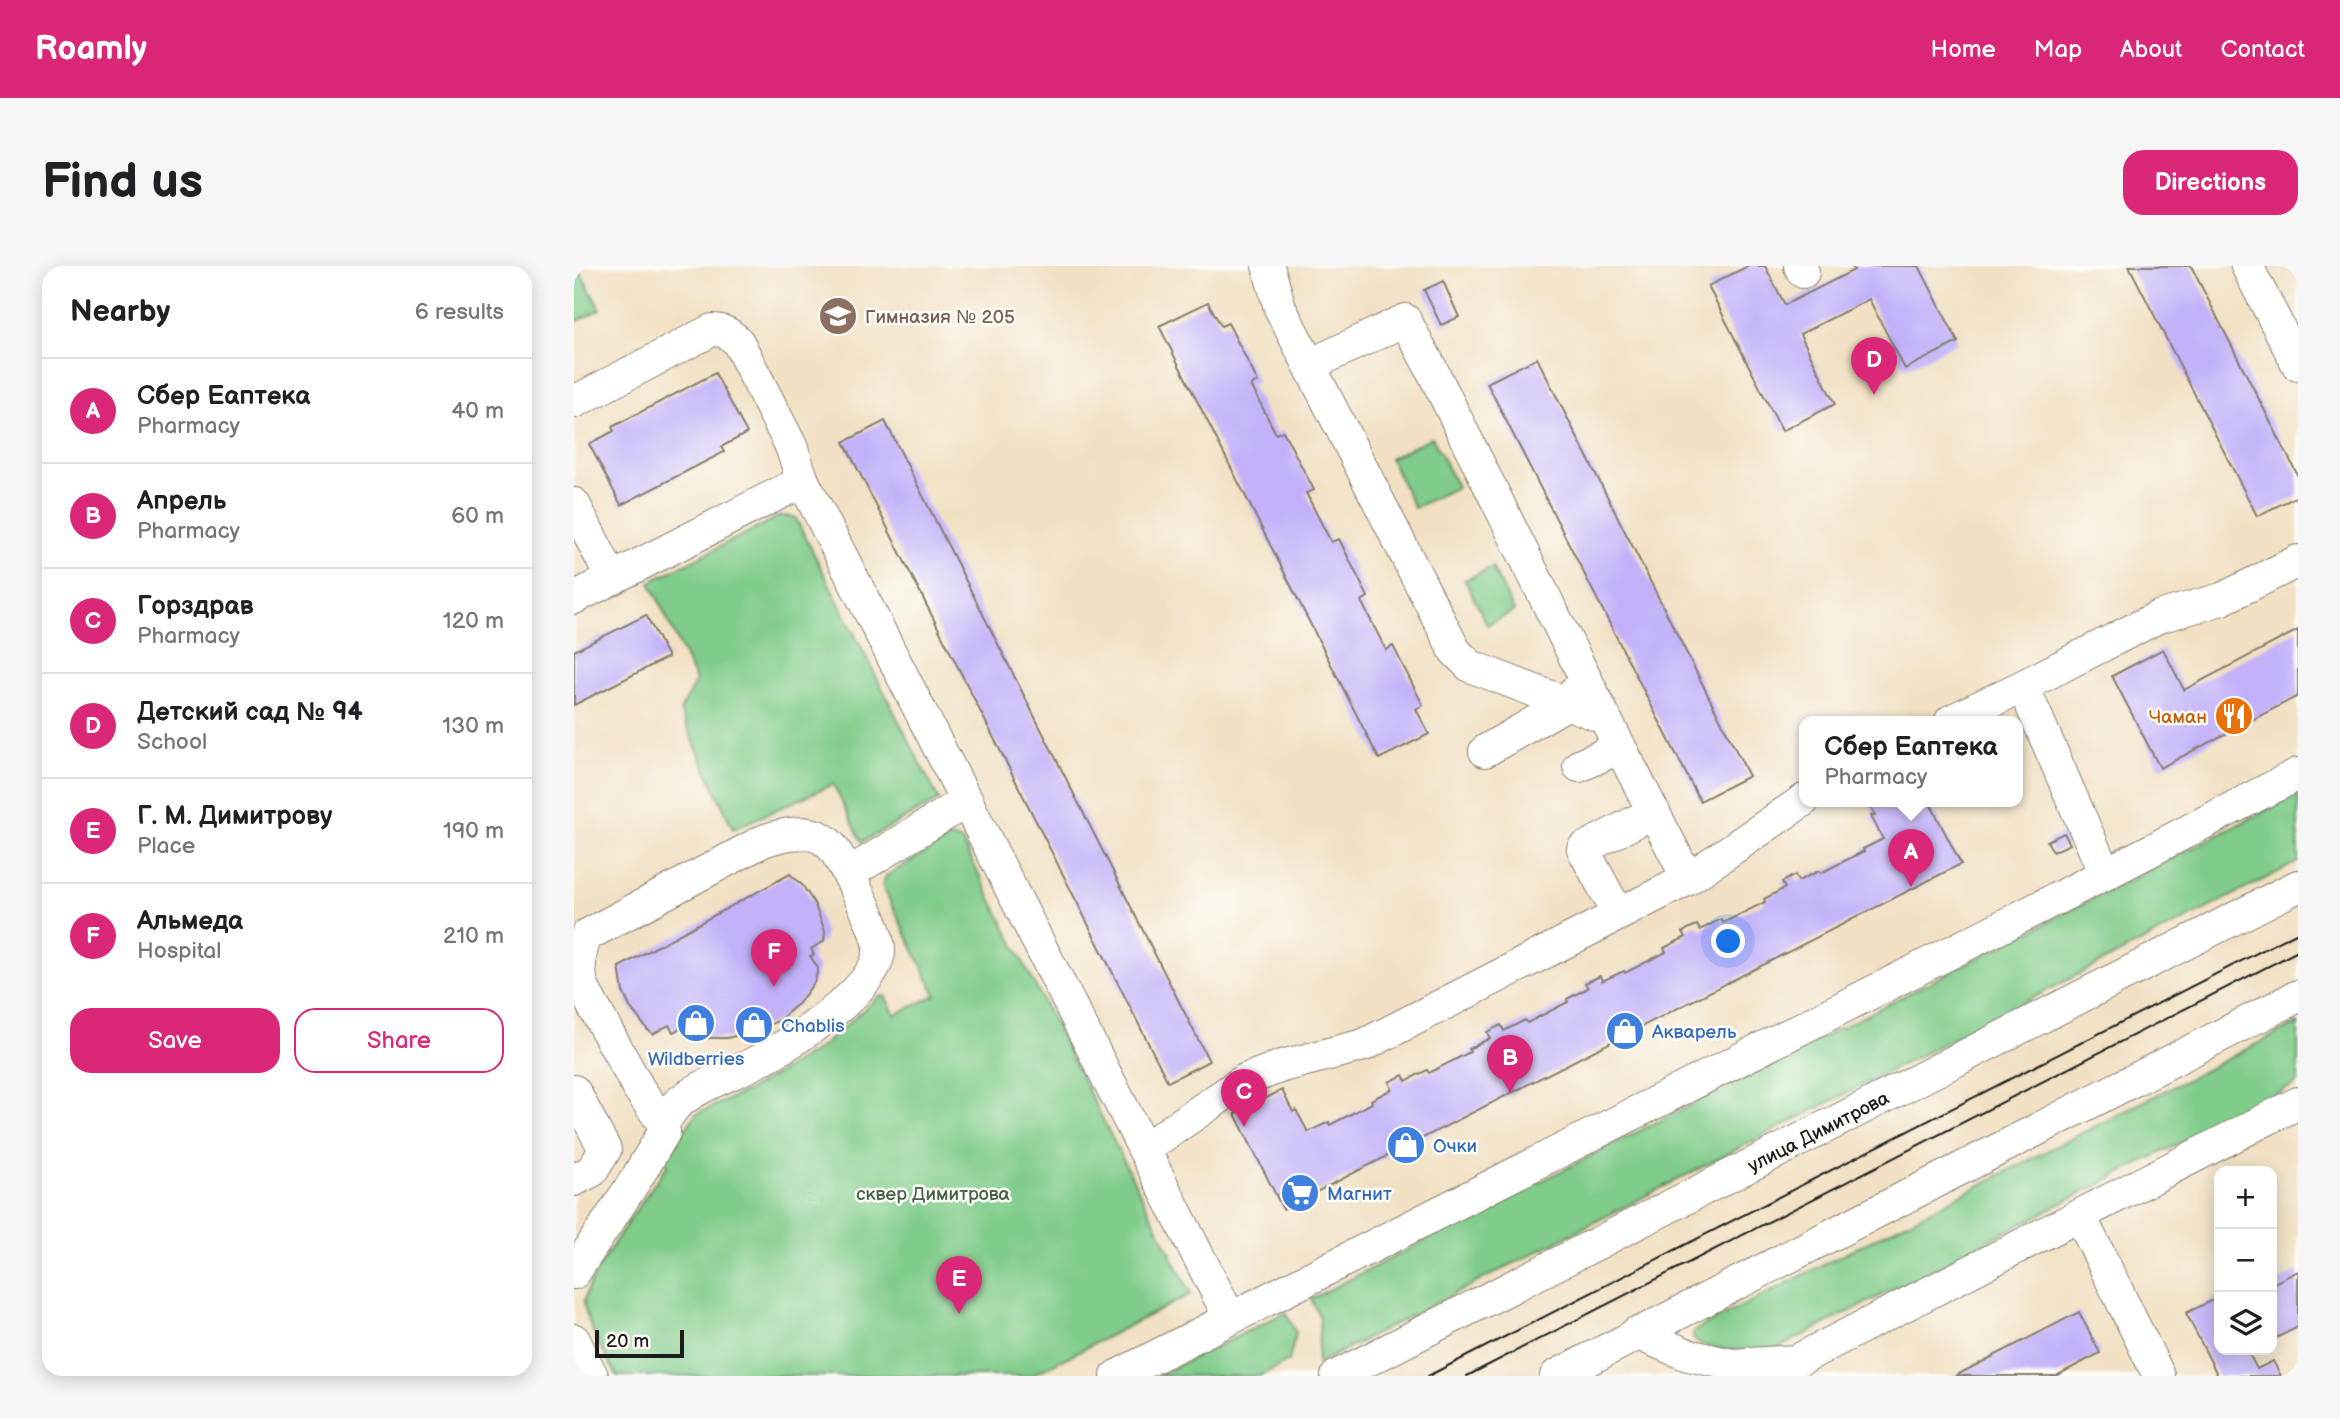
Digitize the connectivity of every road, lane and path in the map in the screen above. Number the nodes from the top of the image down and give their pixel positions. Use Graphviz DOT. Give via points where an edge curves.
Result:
graph roads {
  1 [pos="1268,266"];
  2 [pos="2247,266"];
  3 [pos="2296,350"];
  4 [pos="1310,365"];
  5 [pos="574,402"];
  6 [pos="803,481"];
  7 [pos="574,504"];
  8 [pos="2298,561"];
  9 [pos="612,579"];
  10 [pos="574,598"];
  11 [pos="1584,676"];
  12 [pos="2023,686"];
  13 [pos="1566,704"];
  14 [pos="1961,716"];
  15 [pos="1605,718"];
  16 [pos="1620,747"];
  17 [pos="1485,751"];
  18 [pos="1579,766"];
  19 [pos="2298,774"];
  20 [pos="968,802"];
  21 [pos="1799,803"];
  22 [pos="1654,812"];
  23 [pos="848,874"];
  24 [pos="2105,874"];
  25 [pos="1688,879"];
  26 [pos="2298,886"];
  27 [pos="1618,914"];
  28 [pos="2298,996"];
  29 [pos="574,1091"];
  30 [pos="2298,1103"];
  31 [pos="663,1123"];
  32 [pos="1144,1150"];
  33 [pos="574,1180"];
  34 [pos="2080,1216"];
  35 [pos="574,1273"];
  36 [pos="1230,1318"];
  37 [pos="1636,1334"];
  38 [pos="574,1340"];
  39 [pos="592,1376"];
  40 [pos="1117,1376"];
  41 [pos="1337,1376"];
  42 [pos="1556,1376"];
  43 [pos="2158,1376"];
  1 -- 4 [label="street" via="1280,307"];
  2 -- 3 [label="street"];
  4 -- 11 [label="street" via="1405,320"];
  4 -- 13 [label="street" via="1455,651 1470,666"];
  5 -- 6 [label="street" via="705,333 722,330 738,342 791,446"];
  6 -- 9 [label="street"];
  6 -- 20 [label="street"];
  7 -- 9 [label="street"];
  8 -- 12 [label="street" via="2222,599 2158,617"];
  9 -- 10 [label="street"];
  11 -- 13 [label="street"];
  11 -- 15 [label="street"];
  12 -- 14 [label="street"];
  12 -- 24 [label="street"];
  13 -- 15 [label="street"];
  13 -- 17 [label="street"];
  15 -- 16 [label="street"];
  16 -- 18 [label="street"];
  16 -- 22 [label="street"];
  19 -- 24 [label="street"];
  20 -- 23 [label="street"];
  20 -- 32 [label="street"];
  21 -- 25 [label="street"];
  22 -- 25 [label="street"];
  22 -- 27 [label="street" via="1583,849"];
  23 -- 31 [label="street" via="879,940 874,967 860,986 783,1047 688,1096"];
  23 -- 31 [label="street" via="825,840 799,832 776,836 587,935 580,950 582,986"];
  24 -- 36 [label="street"];
  25 -- 27 [label="street"];
  26 -- 41 [label="street, улица Димитрова"];
  27 -- 32 [label="street" via="1364,1045 1245,1080"];
  28 -- 37 [label="street"];
  29 -- 33 [label="street" via="605,1150 592,1171"];
  30 -- 34 [label="street"];
  31 -- 35 [label="street" via="664,1132 652,1153"];
  32 -- 36 [label="street"];
  34 -- 37 [label="street" via="1796,1361 1733,1365 1688,1355"];
  34 -- 43 [label="street"];
  36 -- 40 [label="street"];
  37 -- 42 [label="street"];
  38 -- 39 [label="street"];
}
